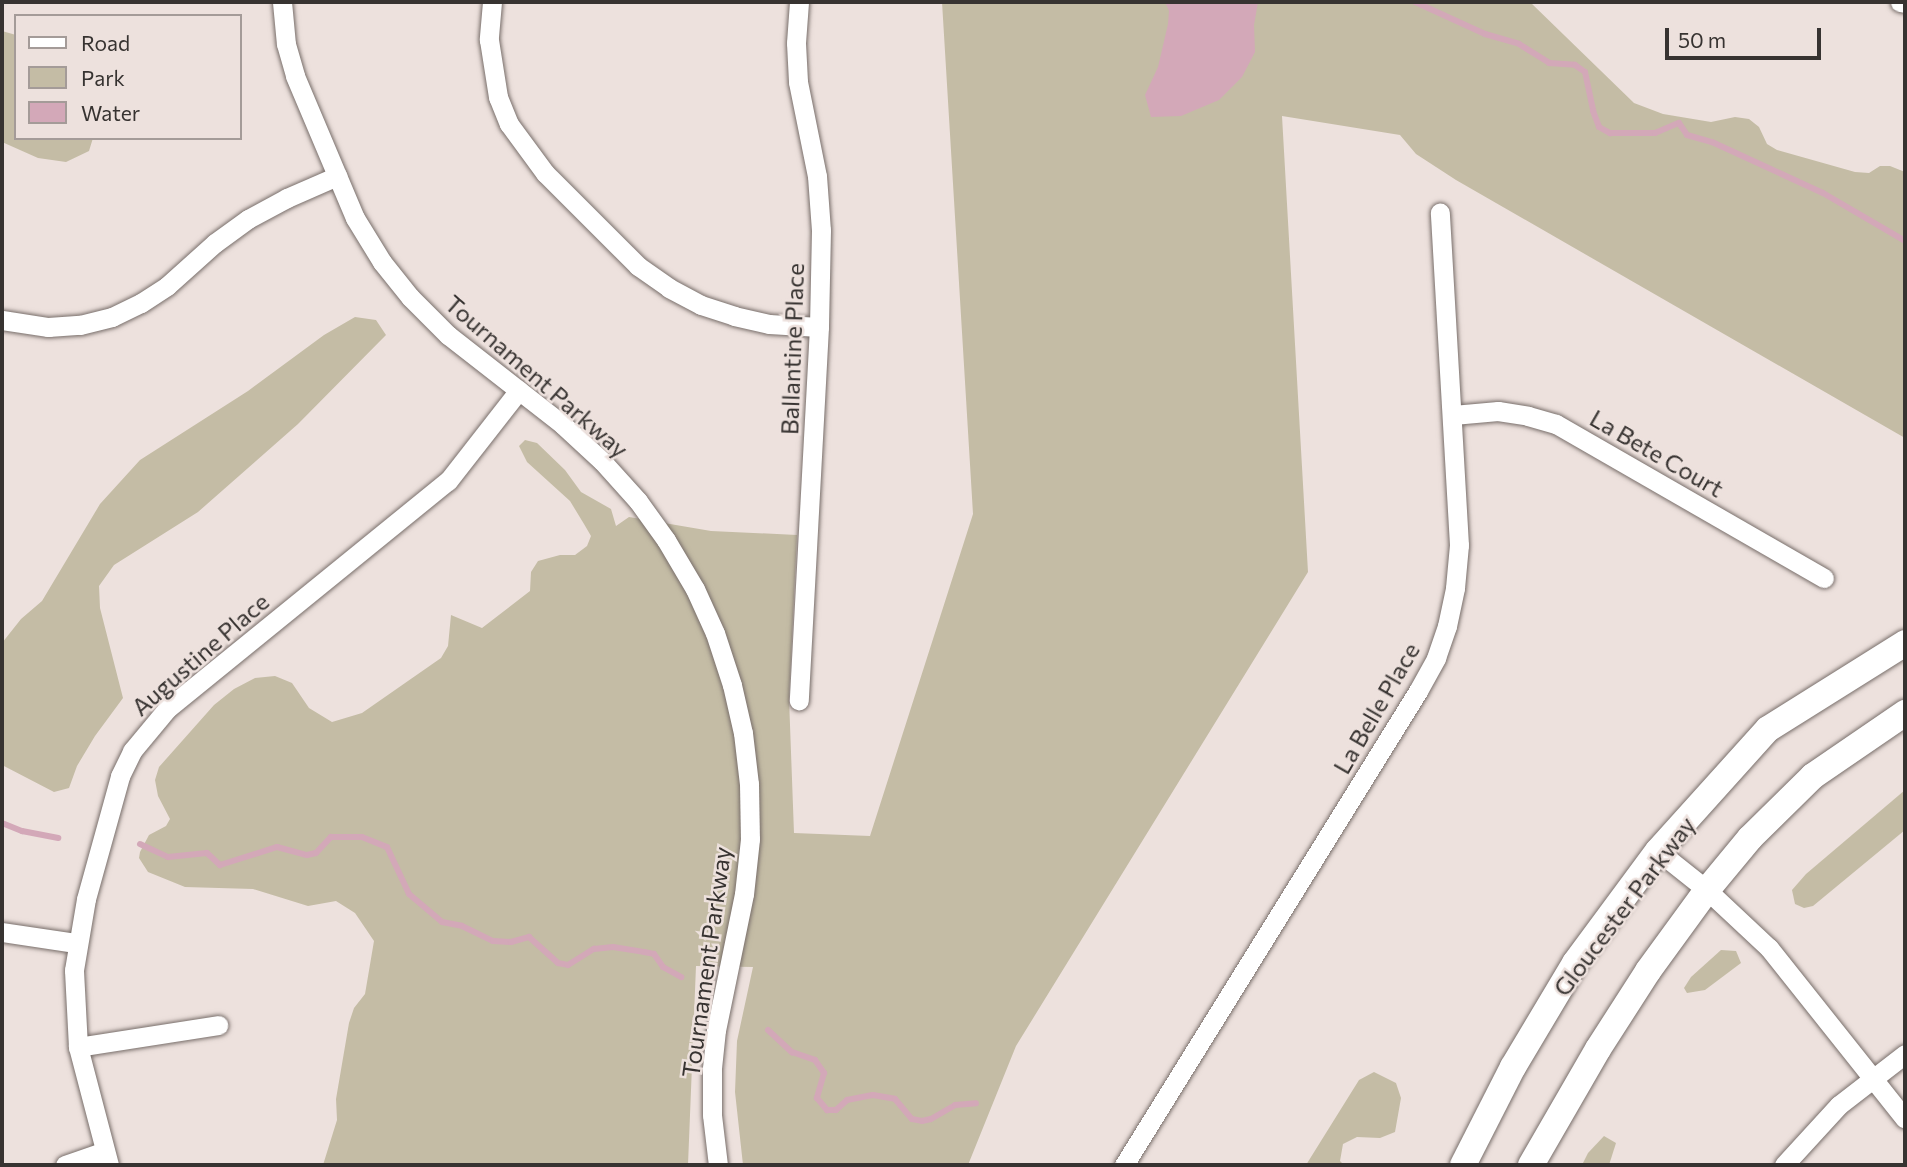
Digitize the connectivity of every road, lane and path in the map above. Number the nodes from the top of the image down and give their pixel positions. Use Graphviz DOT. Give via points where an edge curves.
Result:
graph roads {
  1 [pos="282,2"];
  2 [pos="492,2"];
  3 [pos="799,2"];
  4 [pos="1900,2"];
  5 [pos="1905,3"];
  6 [pos="337,176"];
  7 [pos="1440,213"];
  8 [pos="2,320"];
  9 [pos="820,327"];
  10 [pos="519,390"];
  11 [pos="1453,415"];
  12 [pos="1824,578"];
  13 [pos="1905,643"];
  14 [pos="799,700"];
  15 [pos="1905,713"];
  16 [pos="1658,851"];
  17 [pos="1707,890"];
  18 [pos="2,932"];
  19 [pos="76,943"];
  20 [pos="218,1025"];
  21 [pos="78,1047"];
  22 [pos="1905,1054"];
  23 [pos="1874,1078"];
  24 [pos="1905,1119"];
  25 [pos="107,1158"];
  26 [pos="65,1165"];
  27 [pos="718,1165"];
  28 [pos="1124,1165"];
  29 [pos="1462,1165"];
  30 [pos="1531,1165"];
  31 [pos="1784,1165"];
  1 -- 6 [label="street, Tournament Parkway" via="295,76"];
  2 -- 9 [label="street" via="489,40 498,97 509,124 554,182 638,266 701,305 769,324"];
  3 -- 9 [label="street, Ballantine Place" via="799,82 817,176 821,230"];
  4 -- 5 [label="street"];
  6 -- 8 [label="street" via="248,219 167,286 112,317 48,327"];
  6 -- 10 [label="street, Tournament Parkway" via="368,240 410,297 448,335"];
  7 -- 11 [label="street, La Belle Place"];
  9 -- 14 [label="street, Ballantine Place"];
  10 -- 19 [label="street, Augustine Place" via="448,481 147,729 120,776"];
  10 -- 27 [label="street, Tournament Parkway" via="602,461 638,501 695,589 732,685 749,784 750,839 712,1069"];
  11 -- 12 [label="street, La Bete Court" via="1498,411 1556,424"];
  11 -- 28 [label="street, La Belle Place" via="1459,545 1455,588 1436,658"];
  13 -- 16 [label="main road, Gloucester Parkway" via="1768,729"];
  15 -- 17 [label="main road" via="1813,776 1750,838"];
  16 -- 17 [label="street"];
  16 -- 29 [label="main road, Gloucester Parkway" via="1575,963"];
  17 -- 23 [label="street" via="1769,948"];
  17 -- 30 [label="main road" via="1598,1049"];
  18 -- 19 [label="street"];
  19 -- 21 [label="street, Augustine Place"];
  20 -- 21 [label="street"];
  21 -- 25 [label="street, Augustine Place"];
  22 -- 23 [label="street"];
  23 -- 24 [label="street"];
  23 -- 31 [label="street" via="1839,1105"];
  25 -- 26 [label="street"];
}
